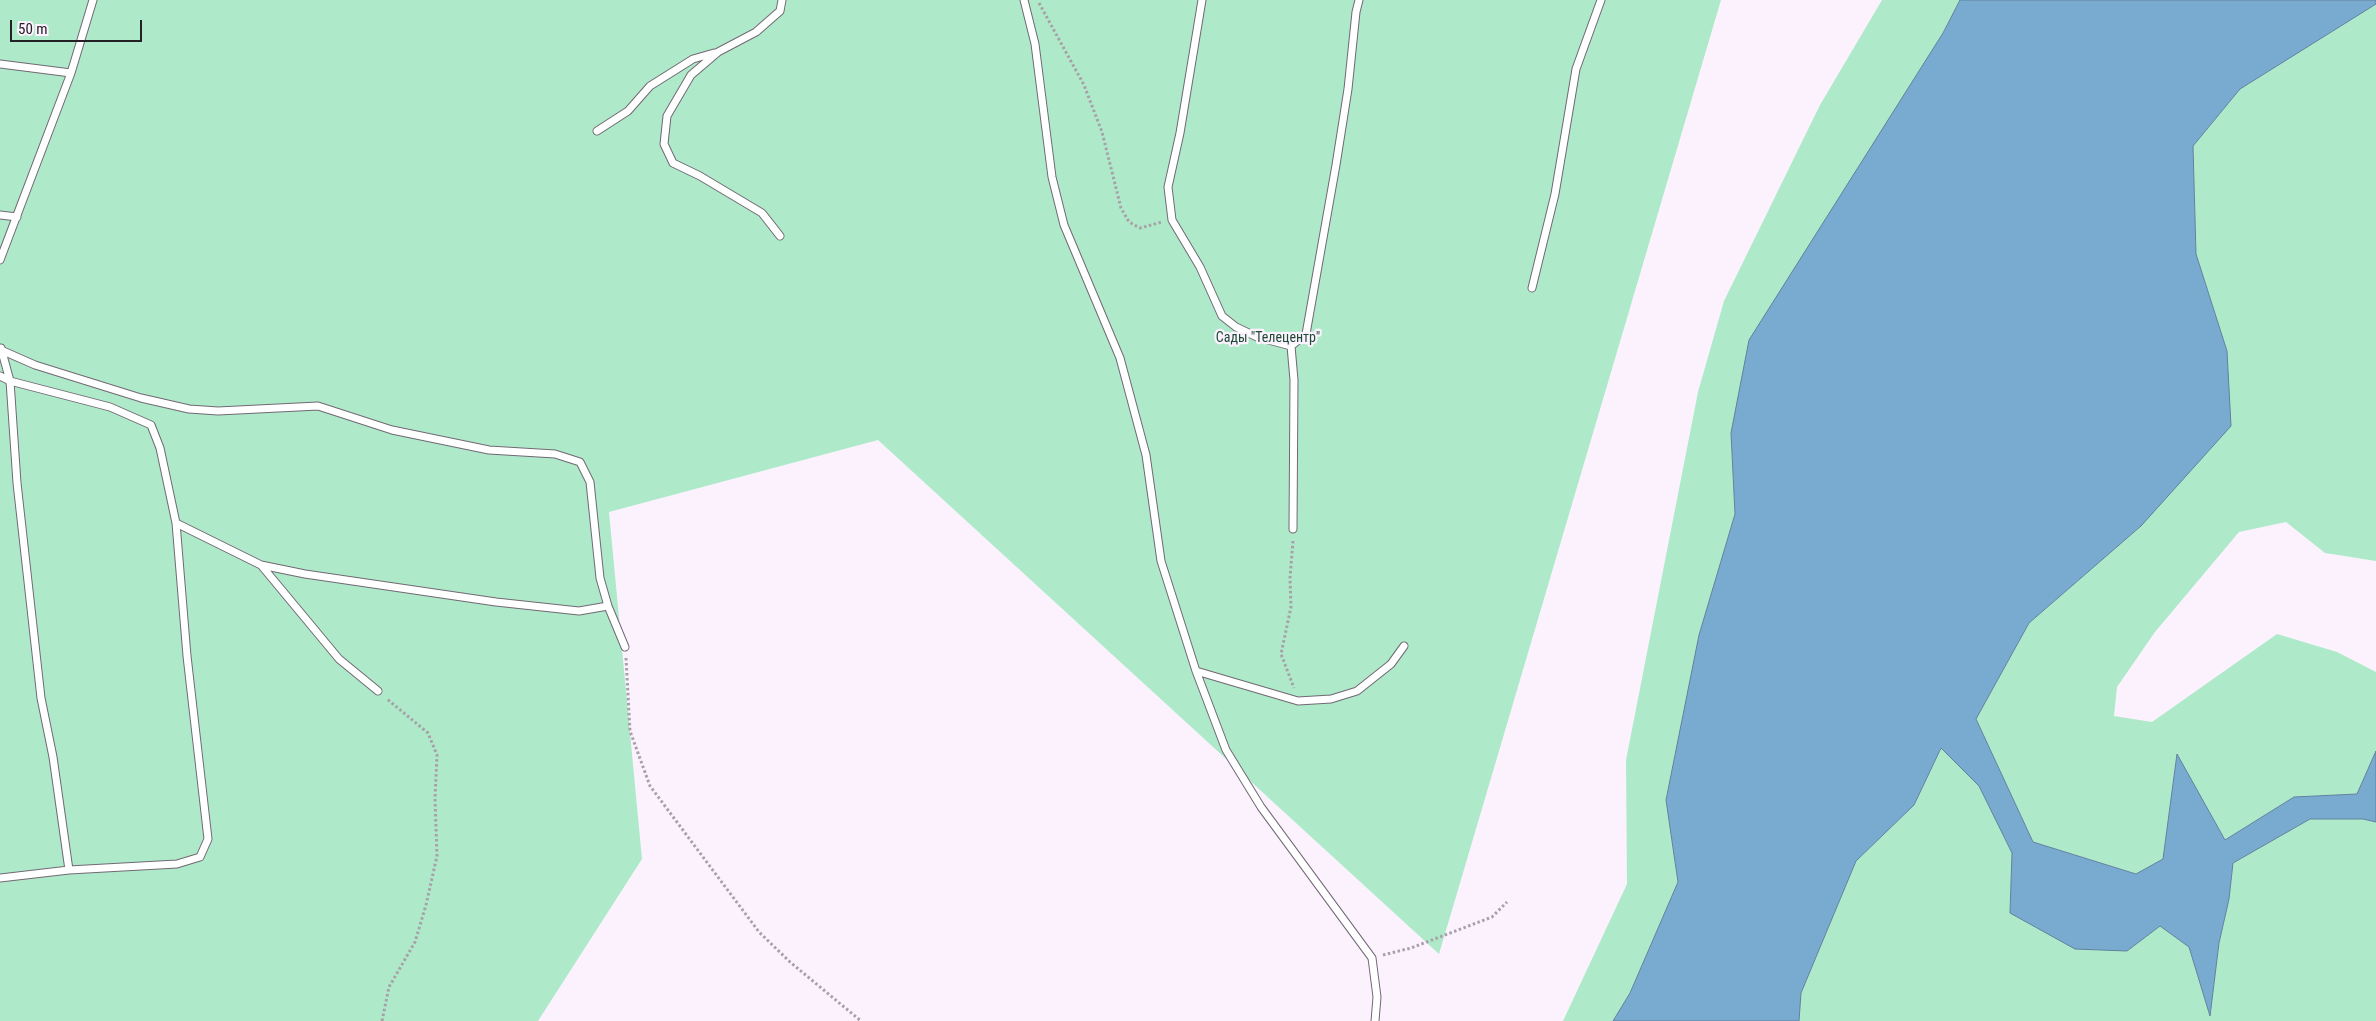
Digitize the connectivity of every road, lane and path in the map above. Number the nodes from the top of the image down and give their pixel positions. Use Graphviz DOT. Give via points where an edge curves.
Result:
graph roads {
  1 [pos="93,0"];
  2 [pos="782,0"];
  3 [pos="1024,0"];
  4 [pos="1038,0"];
  5 [pos="1202,0"];
  6 [pos="1359,0"];
  7 [pos="1601,0"];
  8 [pos="718,52"];
  9 [pos="0,64"];
  10 [pos="71,73"];
  11 [pos="597,131"];
  12 [pos="0,215"];
  13 [pos="17,218"];
  14 [pos="1172,220"];
  15 [pos="780,236"];
  16 [pos="0,260"];
  17 [pos="1532,288"];
  18 [pos="1291,346"];
  19 [pos="0,348"];
  20 [pos="0,376"];
  21 [pos="10,381"];
  22 [pos="176,524"];
  23 [pos="1293,529"];
  24 [pos="261,565"];
  25 [pos="608,606"];
  26 [pos="1404,646"];
  27 [pos="625,647"];
  28 [pos="1196,672"];
  29 [pos="378,691"];
  30 [pos="1298,701"];
  31 [pos="69,870"];
  32 [pos="0,878"];
  33 [pos="1507,902"];
  34 [pos="1372,958"];
  35 [pos="382,1021"];
  36 [pos="861,1021"];
  37 [pos="1375,1021"];
  1 -- 10 [label="lane"];
  2 -- 8 [label="lane" via="780,11 756,32"];
  3 -- 28 [label="lane" via="1035,44 1052,177 1064,225 1120,358 1146,455 1161,561"];
  4 -- 14 [label="path" via="1084,85 1102,132 1121,208 1129,222 1140,228"];
  5 -- 14 [label="lane" via="1168,187"];
  6 -- 18 [label="lane" via="1336,165 1306,334"];
  7 -- 17 [label="lane" via="1576,70 1555,194"];
  8 -- 11 [label="lane" via="693,59 650,86 628,111"];
  8 -- 15 [label="lane" via="691,75 667,116 664,144 673,164 762,212"];
  9 -- 10 [label="lane"];
  10 -- 13 [label="lane"];
  12 -- 13 [label="lane"];
  13 -- 16 [label="lane"];
  14 -- 18 [label="lane" via="1200,267 1222,316 1257,337"];
  18 -- 23 [label="lane" via="1294,380"];
  19 -- 21 [label="lane"];
  19 -- 25 [label="lane" via="35,365 189,409 218,411 318,406 392,430 489,450 555,454 580,462 590,482 600,578"];
  20 -- 21 [label="lane"];
  21 -- 22 [label="lane" via="110,407 151,425 160,448"];
  21 -- 31 [label="lane" via="17,483 41,698"];
  22 -- 24 [label="lane"];
  22 -- 31 [label="lane" via="208,839 200,857 177,864"];
  23 -- 30 [label="path" via="1291,607 1281,654"];
  24 -- 25 [label="lane" via="496,602 579,611"];
  24 -- 29 [label="lane" via="339,658"];
  25 -- 27 [label="lane"];
  26 -- 30 [label="lane" via="1391,664 1357,692 1330,699"];
  27 -- 36 [label="path" via="630,731 650,786 759,932"];
  28 -- 30 [label="lane"];
  28 -- 34 [label="lane" via="1226,750 1240,774"];
  29 -- 35 [label="path" via="428,732 437,755 437,856 415,942 389,987"];
  31 -- 32 [label="lane"];
  33 -- 34 [label="path" via="1492,917 1411,948"];
  34 -- 37 [label="lane" via="1377,997"];
}
